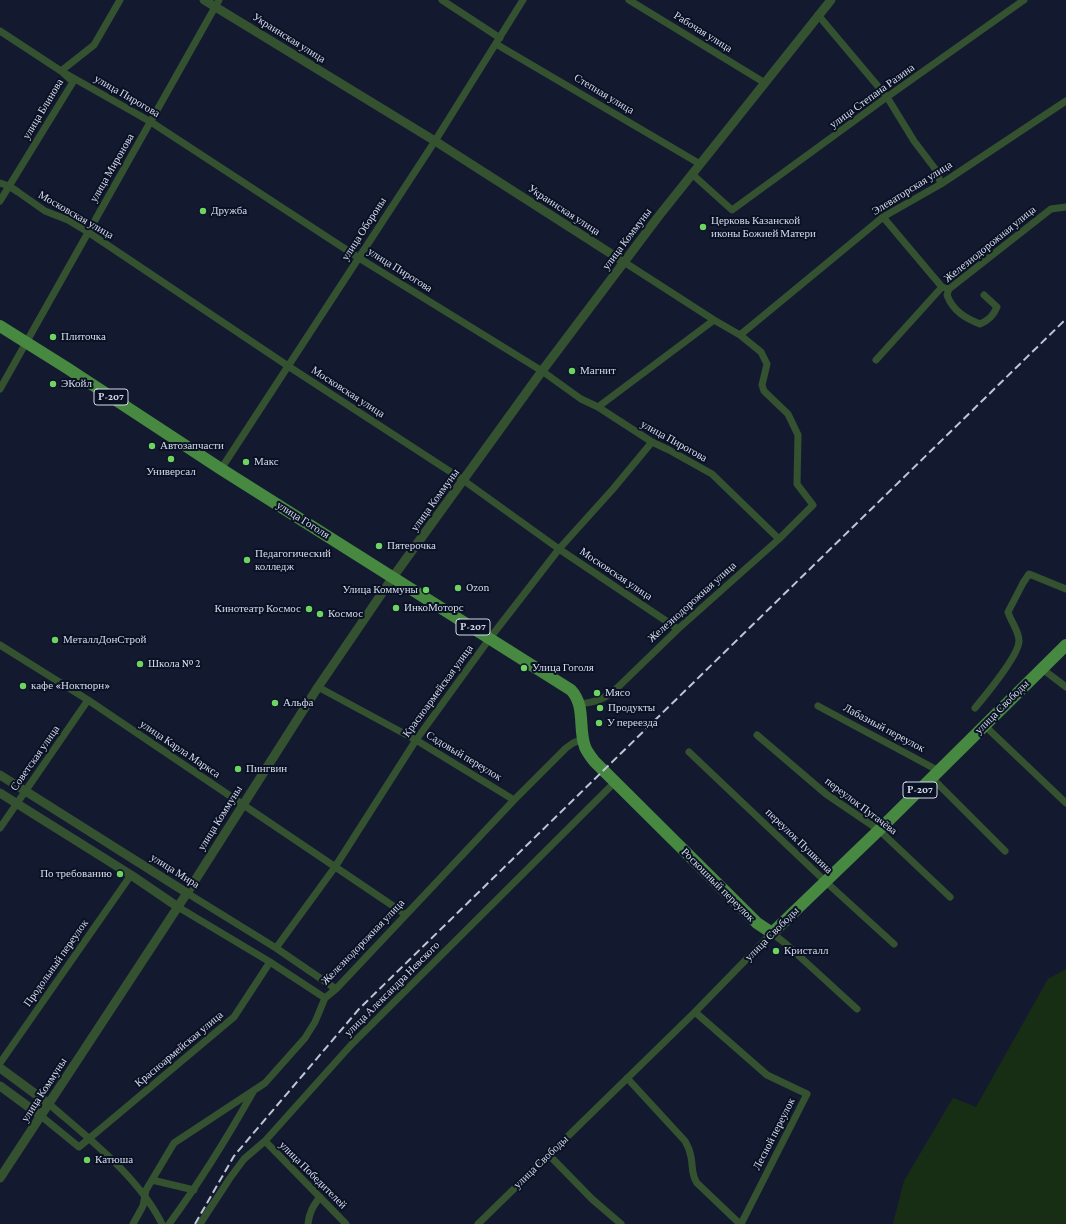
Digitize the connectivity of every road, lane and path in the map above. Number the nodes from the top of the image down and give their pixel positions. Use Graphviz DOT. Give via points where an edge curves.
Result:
graph roads {
  1 [pos="120,0"];
  2 [pos="204,0"];
  3 [pos="442,0"];
  4 [pos="523,0"];
  5 [pos="629,0"];
  6 [pos="831,0"];
  7 [pos="1024,0"];
  8 [pos="217,3"];
  9 [pos="818,15"];
  10 [pos="0,31"];
  11 [pos="498,41"];
  12 [pos="62,71"];
  13 [pos="765,83"];
  14 [pos="887,98"];
  15 [pos="1066,101"];
  16 [pos="151,122"];
  17 [pos="435,141"];
  18 [pos="700,164"];
  19 [pos="692,174"];
  20 [pos="0,184"];
  21 [pos="941,184"];
  22 [pos="9,186"];
  23 [pos="0,201"];
  24 [pos="1066,207"];
  25 [pos="883,217"];
  26 [pos="88,232"];
  27 [pos="359,258"];
  28 [pos="624,262"];
  29 [pos="945,288"];
  30 [pos="984,295"];
  31 [pos="714,320"];
  32 [pos="0,326"];
  33 [pos="740,335"];
  34 [pos="27,343"];
  35 [pos="876,360"];
  36 [pos="288,366"];
  37 [pos="542,371"];
  38 [pos="0,389"];
  39 [pos="598,407"];
  40 [pos="652,442"];
  41 [pos="221,469"];
  42 [pos="463,480"];
  43 [pos="813,505"];
  44 [pos="779,539"];
  45 [pos="559,549"];
  46 [pos="393,577"];
  47 [pos="1066,589"];
  48 [pos="678,629"];
  49 [pos="490,638"];
  50 [pos="1066,644"];
  51 [pos="0,645"];
  52 [pos="1041,668"];
  53 [pos="318,687"];
  54 [pos="1066,687"];
  55 [pos="88,700"];
  56 [pos="580,704"];
  57 [pos="818,706"];
  58 [pos="975,708"];
  59 [pos="984,725"];
  60 [pos="757,735"];
  61 [pos="583,739"];
  62 [pos="416,740"];
  63 [pos="689,752"];
  64 [pos="935,774"];
  65 [pos="0,775"];
  66 [pos="615,782"];
  67 [pos="25,790"];
  68 [pos="0,793"];
  69 [pos="514,800"];
  70 [pos="1066,803"];
  71 [pos="17,804"];
  72 [pos="243,804"];
  73 [pos="0,828"];
  74 [pos="879,830"];
  75 [pos="1005,851"];
  76 [pos="335,867"];
  77 [pos="131,875"];
  78 [pos="826,882"];
  79 [pos="186,893"];
  80 [pos="950,897"];
  81 [pos="178,907"];
  82 [pos="405,914"];
  83 [pos="772,933"];
  84 [pos="894,944"];
  85 [pos="276,948"];
  86 [pos="270,962"];
  87 [pos="336,989"];
  88 [pos="325,998"];
  89 [pos="858,1009"];
  90 [pos="695,1012"];
  91 [pos="0,1063"];
  92 [pos="0,1068"];
  93 [pos="627,1078"];
  94 [pos="0,1086"];
  95 [pos="254,1090"];
  96 [pos="49,1104"];
  97 [pos="42,1116"];
  98 [pos="89,1139"];
  99 [pos="265,1141"];
  100 [pos="548,1155"];
  101 [pos="0,1178"];
  102 [pos="152,1180"];
  103 [pos="194,1190"];
  104 [pos="145,1197"];
  105 [pos="320,1197"];
  106 [pos="480,1223"];
  107 [pos="133,1224"];
  108 [pos="162,1224"];
  109 [pos="169,1224"];
  110 [pos="200,1224"];
  111 [pos="308,1224"];
  112 [pos="346,1224"];
  113 [pos="621,1224"];
  114 [pos="740,1224"];
  1 -- 12 [label="street, улица Блинова" via="94,45"];
  2 -- 8 [label="street, Украинская улица"];
  3 -- 11 [label="street, Степная улица"];
  4 -- 11 [label="street, улица Обороны"];
  5 -- 13 [label="street, Рабочая улица"];
  6 -- 9 [label="street, улица Коммуны"];
  7 -- 14 [label="street, улица Степана Разина"];
  8 -- 16 [label="street, улица Миронова"];
  8 -- 17 [label="street, Украинская улица"];
  9 -- 13 [label="street, улица Коммуны"];
  9 -- 14 [label="street"];
  10 -- 12 [label="street, улица Пирогова"];
  11 -- 17 [label="street, улица Обороны"];
  11 -- 18 [label="street, Степная улица"];
  12 -- 16 [label="street, улица Пирогова"];
  12 -- 22 [label="street, улица Блинова" via="73,82"];
  13 -- 18 [label="street, улица Коммуны"];
  14 -- 19 [label="street, улица Степана Разина" via="732,210"];
  14 -- 21 [label="street" via="936,170"];
  15 -- 21 [label="street, Элеваторская улица"];
  16 -- 26 [label="street, улица Миронова"];
  16 -- 27 [label="street, улица Пирогова"];
  17 -- 27 [label="street, улица Обороны"];
  17 -- 28 [label="street, Украинская улица"];
  18 -- 19 [label="street, улица Коммуны"];
  19 -- 28 [label="street, улица Коммуны"];
  20 -- 22 [label="street, Московская улица"];
  21 -- 25 [label="street, Элеваторская улица"];
  22 -- 23 [label="street, улица Блинова"];
  22 -- 26 [label="street, Московская улица" via="45,211 68,220"];
  24 -- 29 [label="street, Железнодорожная улица" via="1051,209"];
  25 -- 29 [label="street"];
  25 -- 33 [label="street, Элеваторская улица"];
  26 -- 34 [label="street, улица Миронова"];
  26 -- 36 [label="street, Московская улица"];
  27 -- 36 [label="street, улица Обороны"];
  27 -- 37 [label="street, улица Пирогова"];
  28 -- 31 [label="street, Украинская улица"];
  28 -- 37 [label="street, улица Коммуны"];
  29 -- 30 [label="street, Железнодорожная улица" via="950,302 957,311 980,324 989,320 997,307"];
  29 -- 35 [label="street"];
  31 -- 33 [label="street, Украинская улица"];
  31 -- 39 [label="street"];
  32 -- 34 [label="main road, улица Гоголя / Р-207"];
  33 -- 43 [label="street, Украинская улица" via="761,352 767,364 762,385 764,391 788,414 798,435 797,484"];
  34 -- 38 [label="street, улица Миронова"];
  34 -- 41 [label="main road, улица Гоголя / Р-207"];
  36 -- 41 [label="street, улица Обороны"];
  36 -- 42 [label="street, Московская улица"];
  37 -- 39 [label="street, улица Пирогова" via="581,399"];
  37 -- 42 [label="street, улица Коммуны"];
  39 -- 40 [label="street, улица Пирогова"];
  40 -- 44 [label="street, улица Пирогова" via="712,474"];
  40 -- 45 [label="street, Красноармейская улица"];
  41 -- 46 [label="main road, улица Гоголя / Р-207"];
  42 -- 45 [label="street, Московская улица"];
  42 -- 46 [label="street, улица Коммуны"];
  43 -- 44 [label="street, Железнодорожная улица"];
  44 -- 48 [label="street, Железнодорожная улица"];
  45 -- 48 [label="street, Московская улица"];
  45 -- 49 [label="street, Красноармейская улица"];
  46 -- 49 [label="main road, улица Гоголя / Р-207"];
  46 -- 53 [label="street, улица Коммуны"];
  47 -- 58 [label="street" via="1029,574 1008,612 1018,635 1019,643 1015,653 990,691"];
  48 -- 56 [label="street, Железнодорожная улица" via="606,698"];
  49 -- 56 [label="main road, улица Гоголя / Р-207" via="571,690"];
  49 -- 62 [label="street, Красноармейская улица"];
  50 -- 52 [label="main road, улица Свободы / Р-207"];
  51 -- 55 [label="street, улица Карла Маркса"];
  52 -- 54 [label="street"];
  52 -- 59 [label="main road, улица Свободы / Р-207"];
  53 -- 62 [label="street, Садовый переулок"];
  53 -- 72 [label="street, улица Коммуны"];
  55 -- 67 [label="street, Советская улица"];
  55 -- 72 [label="street, улица Карла Маркса"];
  56 -- 61 [label="main road"];
  57 -- 64 [label="street, Лабазный переулок"];
  59 -- 64 [label="main road, улица Свободы / Р-207"];
  59 -- 70 [label="street"];
  60 -- 74 [label="street, переулок Пугачёва" via="826,794"];
  61 -- 66 [label="main road, Роскошный переулок" via="589,754"];
  61 -- 69 [label="street, Железнодорожная улица" via="566,748"];
  62 -- 69 [label="street, Садовый переулок"];
  62 -- 76 [label="street, Красноармейская улица"];
  63 -- 78 [label="street, переулок Пушкина"];
  64 -- 74 [label="main road, улица Свободы / Р-207"];
  64 -- 75 [label="street, Лабазный переулок"];
  65 -- 67 [label="street, улица Мира"];
  66 -- 83 [label="main road, Роскошный переулок" via="757,924"];
  66 -- 99 [label="street, улица Александра Невского" via="351,1045"];
  67 -- 71 [label="street, Советская улица"];
  67 -- 79 [label="street, улица Мира"];
  68 -- 71 [label="street"];
  69 -- 82 [label="street, Железнодорожная улица"];
  71 -- 73 [label="street, Советская улица"];
  71 -- 77 [label="street"];
  72 -- 76 [label="street, улица Карла Маркса"];
  72 -- 79 [label="street, улица Коммуны"];
  74 -- 78 [label="main road, улица Свободы / Р-207"];
  74 -- 80 [label="street, переулок Пугачёва"];
  76 -- 82 [label="street, улица Карла Маркса"];
  76 -- 85 [label="street, Красноармейская улица"];
  77 -- 81 [label="street"];
  77 -- 91 [label="street, Продольный переулок"];
  78 -- 83 [label="main road, улица Свободы / Р-207"];
  78 -- 84 [label="street, переулок Пушкина"];
  79 -- 81 [label="street, улица Коммуны"];
  79 -- 85 [label="street, улица Мира"];
  81 -- 86 [label="street"];
  81 -- 96 [label="street, улица Коммуны"];
  82 -- 87 [label="street, Железнодорожная улица"];
  83 -- 89 [label="street, Роскошный переулок"];
  83 -- 90 [label="street, улица Свободы"];
  85 -- 87 [label="street, улица Мира"];
  86 -- 88 [label="street"];
  86 -- 98 [label="street, Красноармейская улица" via="234,1017"];
  87 -- 88 [label="street, Железнодорожная улица"];
  88 -- 95 [label="street, Железнодорожная улица" via="306,1038 264,1083"];
  90 -- 93 [label="street, улица Свободы"];
  90 -- 114 [label="street, Лесной переулок" via="767,1075 807,1094"];
  92 -- 96 [label="street"];
  93 -- 100 [label="street, улица Свободы"];
  93 -- 114 [label="street" via="685,1141 691,1157 693,1178"];
  94 -- 97 [label="street"];
  95 -- 102 [label="street, Железнодорожная улица" via="174,1143"];
  95 -- 103 [label="street"];
  96 -- 97 [label="street, улица Коммуны"];
  96 -- 98 [label="street"];
  97 -- 98 [label="street" via="79,1147"];
  97 -- 101 [label="street, улица Коммуны"];
  98 -- 104 [label="street"];
  99 -- 105 [label="street, улица Победителей"];
  99 -- 110 [label="street, улица Александра Невского" via="244,1159"];
  100 -- 106 [label="street, улица Свободы"];
  100 -- 113 [label="street"];
  102 -- 103 [label="street"];
  102 -- 104 [label="street, Железнодорожная улица"];
  103 -- 109 [label="street"];
  104 -- 107 [label="street, Железнодорожная улица"];
  104 -- 108 [label="street"];
  105 -- 111 [label="street" via="312,1208"];
  105 -- 112 [label="street, улица Победителей"];
}
